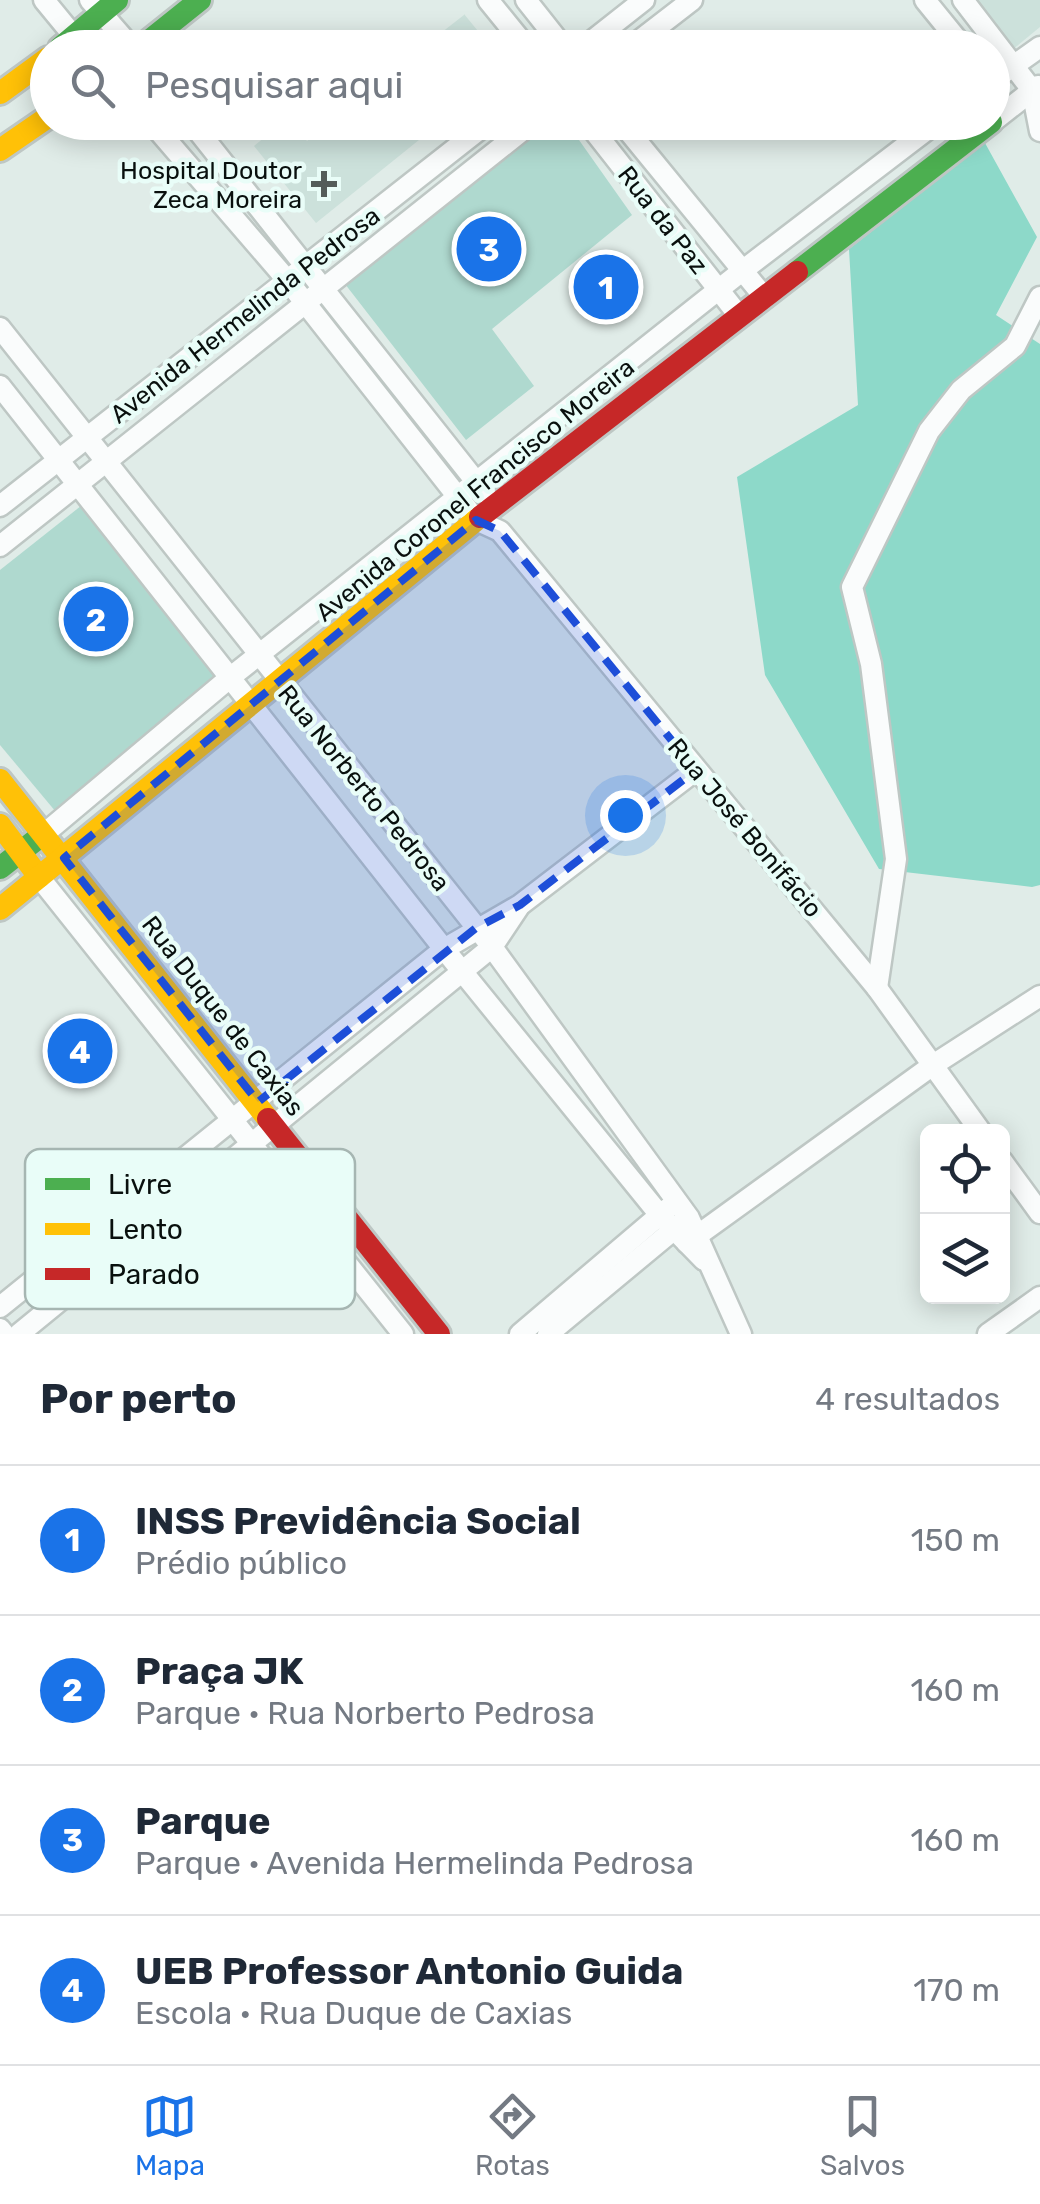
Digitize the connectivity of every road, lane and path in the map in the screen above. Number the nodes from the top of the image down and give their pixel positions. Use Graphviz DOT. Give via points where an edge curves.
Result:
graph roads {
  1 [pos="44,0"];
  2 [pos="200,0"];
  3 [pos="488,0"];
  4 [pos="526,0"];
  5 [pos="644,0"];
  6 [pos="692,0"];
  7 [pos="925,0"];
  8 [pos="963,0"];
  9 [pos="103,4"];
  10 [pos="63,30"];
  11 [pos="83,30"];
  12 [pos="120,30"];
  13 [pos="162,30"];
  14 [pos="512,30"];
  15 [pos="550,30"];
  16 [pos="606,30"];
  17 [pos="653,30"];
  18 [pos="949,30"];
  19 [pos="988,30"];
  20 [pos="1040,47"];
  21 [pos="1010,57"];
  22 [pos="1017,66"];
  23 [pos="1010,70"];
  24 [pos="30,71"];
  25 [pos="1036,87"];
  26 [pos="0,93"];
  27 [pos="1010,104"];
  28 [pos="1012,106"];
  29 [pos="1037,124"];
  30 [pos="30,129"];
  31 [pos="168,140"];
  32 [pos="203,140"];
  33 [pos="466,140"];
  34 [pos="510,140"];
  35 [pos="601,140"];
  36 [pos="636,140"];
  37 [pos="914,140"];
  38 [pos="969,140"];
  39 [pos="0,150"];
  40 [pos="742,272"];
  41 [pos="296,275"];
  42 [pos="323,290"];
  43 [pos="718,290"];
  44 [pos="1040,297"];
  45 [pos="764,298"];
  46 [pos="306,304"];
  47 [pos="740,318"];
  48 [pos="1,332"];
  49 [pos="29,364"];
  50 [pos="0,384"];
  51 [pos="88,439"];
  52 [pos="58,461"];
  53 [pos="106,465"];
  54 [pos="478,484"];
  55 [pos="78,487"];
  56 [pos="460,498"];
  57 [pos="0,506"];
  58 [pos="486,513"];
  59 [pos="0,546"];
  60 [pos="260,656"];
  61 [pos="232,676"];
  62 [pos="280,683"];
  63 [pos="251,703"];
  64 [pos="696,770"];
  65 [pos="0,780"];
  66 [pos="0,824"];
  67 [pos="44,834"];
  68 [pos="21,851"];
  69 [pos="64,858"];
  70 [pos="0,868"];
  71 [pos="40,877"];
  72 [pos="520,905"];
  73 [pos="0,909"];
  74 [pos="476,928"];
  75 [pos="492,947"];
  76 [pos="444,949"];
  77 [pos="462,970"];
  78 [pos="877,988"];
  79 [pos="1040,996"];
  80 [pos="934,1065"];
  81 [pos="258,1102"];
  82 [pos="234,1119"];
  83 [pos="274,1124"];
  84 [pos="975,1124"];
  85 [pos="250,1141"];
  86 [pos="197,1149"];
  87 [pos="240,1149"];
  88 [pos="256,1149"];
  89 [pos="294,1149"];
  90 [pos="1010,1172"];
  91 [pos="1040,1214"];
  92 [pos="680,1224"];
  93 [pos="355,1227"];
  94 [pos="355,1274"];
  95 [pos="25,1287"];
  96 [pos="1040,1297"];
  97 [pos="0,1307"];
  98 [pos="49,1309"];
  99 [pos="19,1334"];
  100 [pos="402,1334"];
  101 [pos="439,1334"];
  102 [pos="520,1334"];
  103 [pos="548,1334"];
  104 [pos="742,1334"];
  105 [pos="988,1334"];
  1 -- 10 [label="street"];
  2 -- 13 [label="street"];
  3 -- 14 [label="street"];
  4 -- 15 [label="street"];
  5 -- 16 [label="street"];
  6 -- 17 [label="street"];
  7 -- 18 [label="street"];
  8 -- 19 [label="street"];
  9 -- 11 [label="street"];
  9 -- 12 [label="street"];
  20 -- 22 [label="street"];
  21 -- 22 [label="street"];
  22 -- 23 [label="street"];
  22 -- 25 [label="street"];
  24 -- 26 [label="street"];
  25 -- 28 [label="street, Avenida Coronel Francisco Moreira"];
  25 -- 29 [label="street"];
  27 -- 28 [label="street"];
  28 -- 29 [label="street"];
  30 -- 39 [label="street"];
  31 -- 41 [label="street, Rua José Bonifácio"];
  32 -- 41 [label="street, Rua José Bonifácio"];
  33 -- 41 [label="street, Avenida Hermelinda Pedrosa"];
  34 -- 42 [label="street"];
  35 -- 43 [label="street, Rua da Paz"];
  36 -- 40 [label="street, Rua da Paz"];
  37 -- 40 [label="street, Avenida Coronel Francisco Moreira"];
  38 -- 45 [label="street, Avenida Coronel Francisco Moreira"];
  40 -- 43 [label="street, Avenida Coronel Francisco Moreira"];
  40 -- 45 [label="street, Rua da Paz"];
  41 -- 42 [label="street, Rua José Bonifácio"];
  41 -- 46 [label="street, Rua José Bonifácio"];
  41 -- 51 [label="street, Avenida Hermelinda Pedrosa"];
  42 -- 46 [label="street"];
  42 -- 54 [label="street, Rua José Bonifácio"];
  43 -- 47 [label="street, Rua da Paz"];
  43 -- 54 [label="street, Avenida Coronel Francisco Moreira"];
  44 -- 78 [label="street" via="1015,346 961,390 928,431 852,587 872,664 896,859"];
  45 -- 47 [label="street, Avenida Coronel Francisco Moreira"];
  46 -- 53 [label="street"];
  46 -- 56 [label="street, Rua José Bonifácio"];
  47 -- 58 [label="street, Avenida Coronel Francisco Moreira"];
  48 -- 49 [label="street, Rua Norberto Pedrosa"];
  49 -- 50 [label="street"];
  49 -- 51 [label="street, Rua Norberto Pedrosa"];
  50 -- 52 [label="street, Rua Norberto Pedrosa"];
  51 -- 52 [label="street, Avenida Hermelinda Pedrosa"];
  51 -- 53 [label="street, Rua Norberto Pedrosa"];
  52 -- 55 [label="street, Rua Norberto Pedrosa"];
  52 -- 57 [label="street, Avenida Hermelinda Pedrosa"];
  53 -- 55 [label="street"];
  53 -- 60 [label="street, Rua Norberto Pedrosa"];
  54 -- 56 [label="street, Avenida Coronel Francisco Moreira"];
  54 -- 58 [label="street, Rua José Bonifácio"];
  55 -- 59 [label="street"];
  55 -- 61 [label="street, Rua Norberto Pedrosa"];
  56 -- 58 [label="street, Rua José Bonifácio"];
  56 -- 60 [label="street, Avenida Coronel Francisco Moreira"];
  58 -- 62 [label="street, Avenida Coronel Francisco Moreira"];
  58 -- 64 [label="street, Rua José Bonifácio"];
  60 -- 61 [label="street, Avenida Coronel Francisco Moreira"];
  60 -- 62 [label="street, Rua Norberto Pedrosa"];
  61 -- 63 [label="street, Rua Norberto Pedrosa"];
  61 -- 67 [label="street, Avenida Coronel Francisco Moreira"];
  62 -- 63 [label="street, Avenida Coronel Francisco Moreira"];
  62 -- 74 [label="street, Rua Norberto Pedrosa"];
  63 -- 69 [label="street, Avenida Coronel Francisco Moreira"];
  63 -- 76 [label="street, Rua Norberto Pedrosa"];
  64 -- 72 [label="street"];
  64 -- 78 [label="street, Rua José Bonifácio"];
  65 -- 67 [label="street, Rua Duque de Caxias"];
  66 -- 68 [label="street"];
  67 -- 68 [label="street, Avenida Coronel Francisco Moreira"];
  67 -- 69 [label="street, Rua Duque de Caxias"];
  68 -- 70 [label="street, Avenida Coronel Francisco Moreira"];
  68 -- 71 [label="street"];
  69 -- 71 [label="street, Avenida Coronel Francisco Moreira"];
  69 -- 81 [label="street, Rua Duque de Caxias"];
  71 -- 73 [label="street, Avenida Coronel Francisco Moreira"];
  71 -- 82 [label="street"];
  72 -- 74 [label="street"];
  72 -- 75 [label="street"];
  74 -- 75 [label="street, Rua Norberto Pedrosa"];
  74 -- 76 [label="street"];
  75 -- 77 [label="street"];
  75 -- 92 [label="street, Rua Norberto Pedrosa"];
  76 -- 77 [label="street, Rua Norberto Pedrosa"];
  76 -- 81 [label="street"];
  77 -- 83 [label="street"];
  77 -- 92 [label="street, Rua Norberto Pedrosa"];
  78 -- 80 [label="street, Rua José Bonifácio"];
  79 -- 80 [label="street"];
  80 -- 84 [label="street, Rua José Bonifácio"];
  80 -- 92 [label="street"];
  81 -- 82 [label="street"];
  81 -- 83 [label="street, Rua Duque de Caxias"];
  82 -- 85 [label="street"];
  82 -- 86 [label="street"];
  83 -- 85 [label="street"];
  83 -- 89 [label="street, Rua Duque de Caxias"];
  85 -- 87 [label="street"];
  85 -- 88 [label="street"];
  90 -- 91 [label="street"];
  92 -- 102 [label="street"];
  92 -- 103 [label="street"];
  92 -- 104 [label="street, Rua Norberto Pedrosa"];
  93 -- 101 [label="street, Rua Duque de Caxias"];
  94 -- 100 [label="street"];
  95 -- 97 [label="street"];
  96 -- 105 [label="street"];
  98 -- 99 [label="street"];
}
